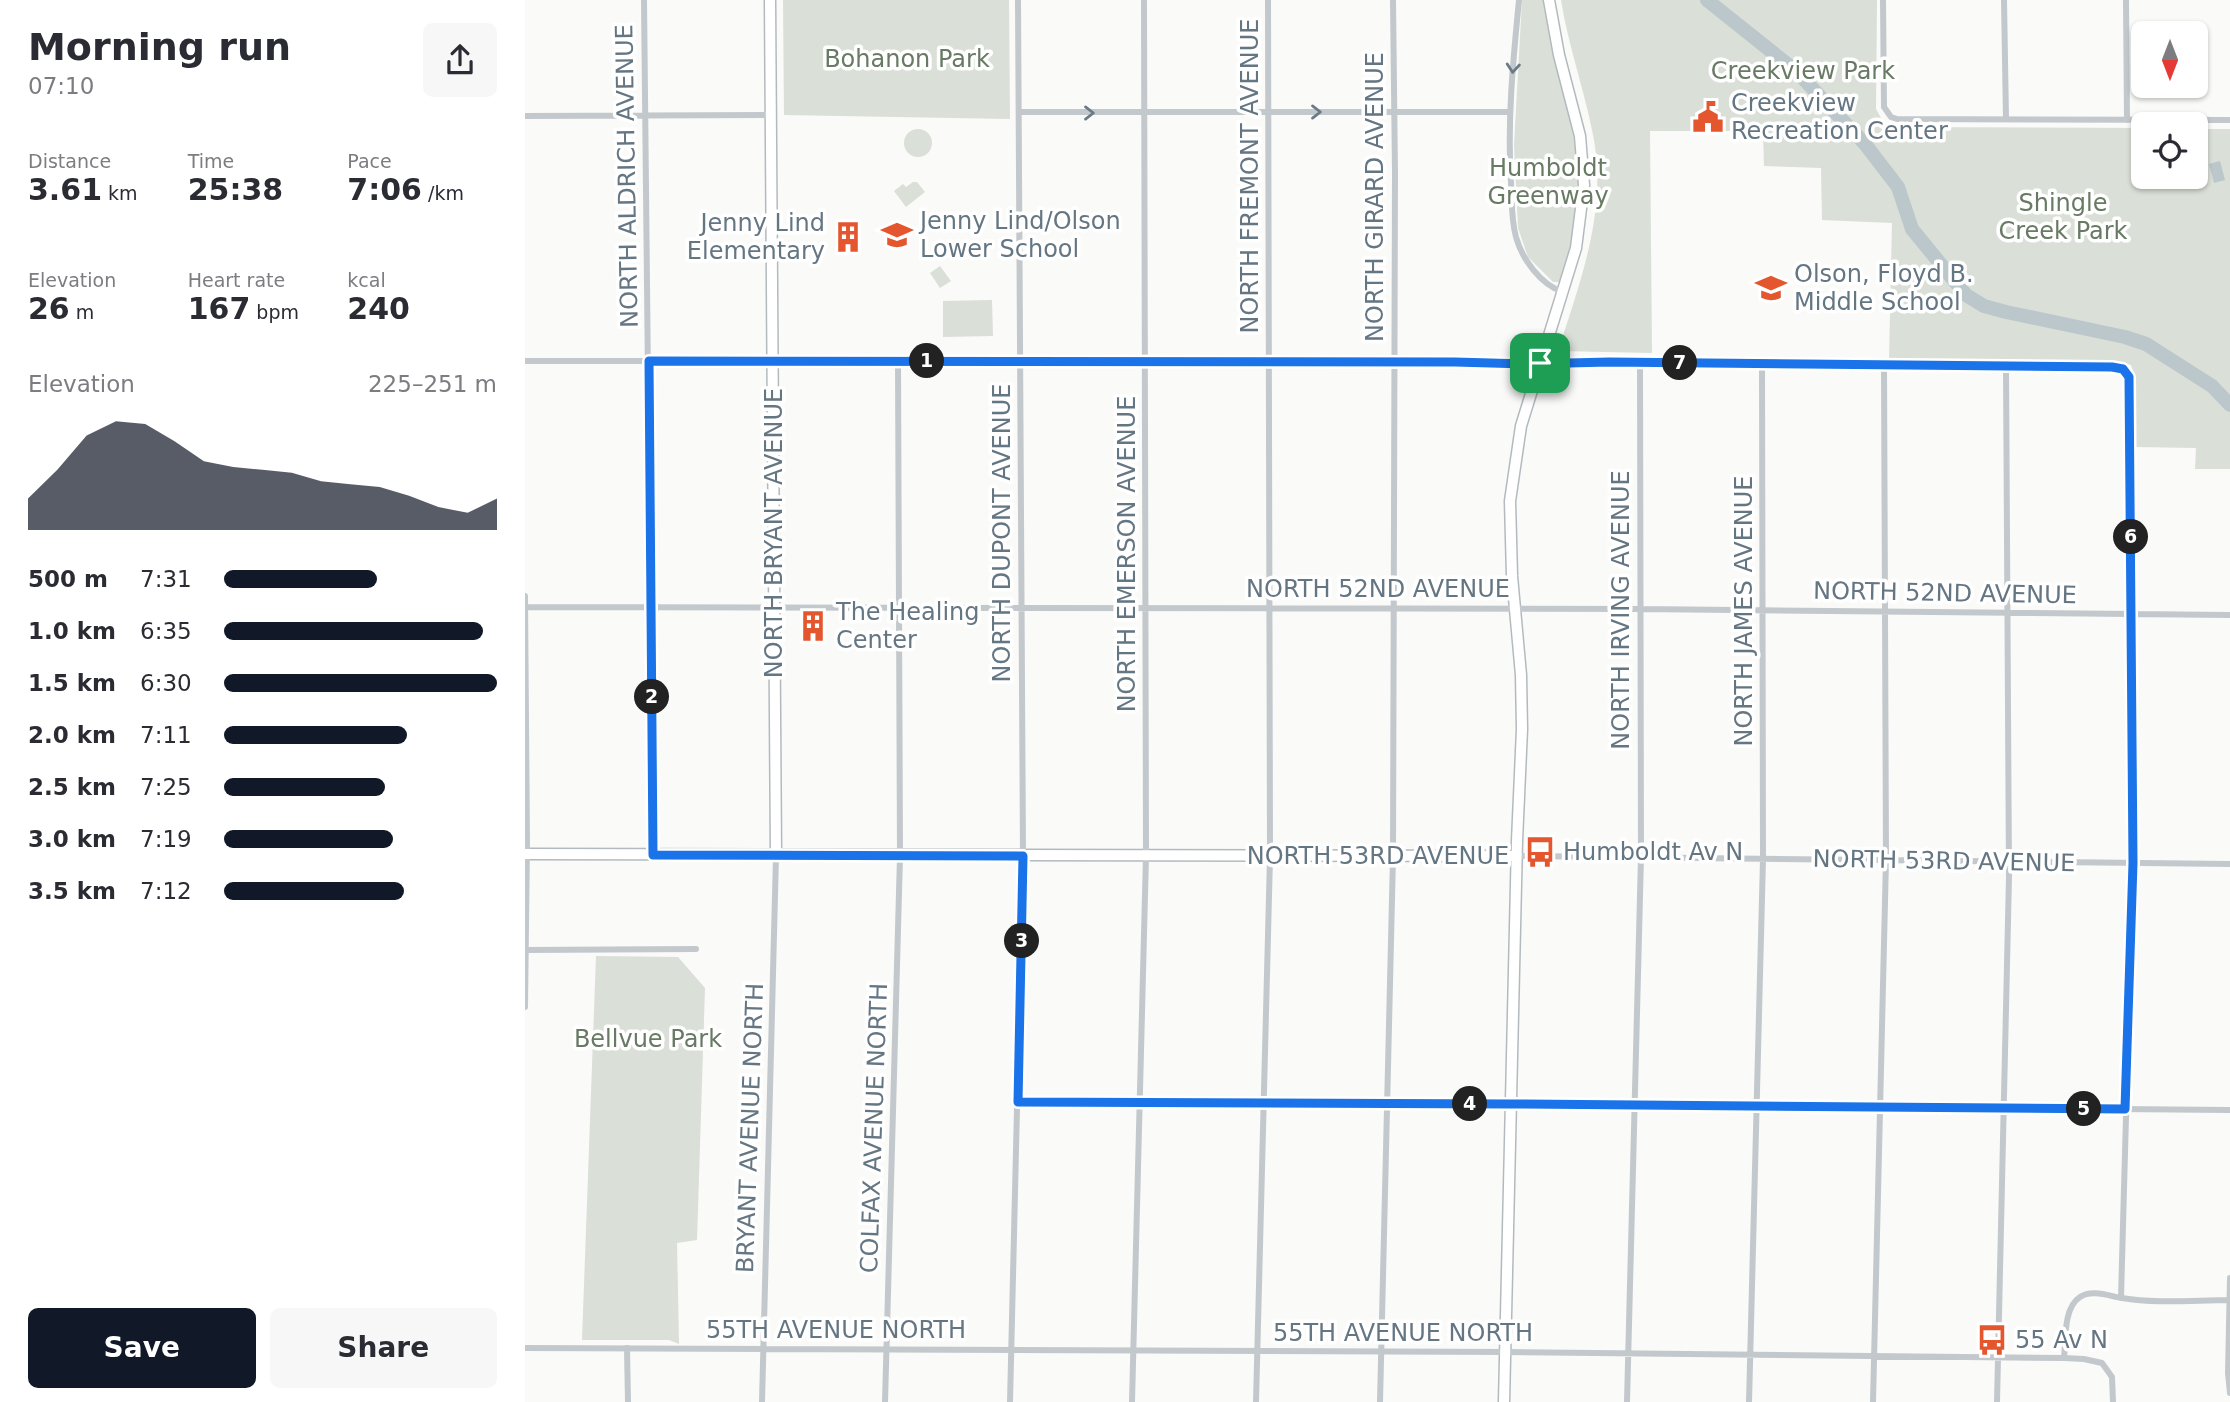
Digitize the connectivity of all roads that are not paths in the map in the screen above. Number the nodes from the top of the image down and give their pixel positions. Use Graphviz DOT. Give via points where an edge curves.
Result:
graph roads {
  1 [pos="644,0"];
  2 [pos="770,0"];
  3 [pos="1018,0"];
  4 [pos="1144,0"];
  5 [pos="1268,0"];
  6 [pos="1393,0"];
  7 [pos="1519,0"];
  8 [pos="1549,0"];
  9 [pos="1884,0"];
  10 [pos="2004,0"];
  11 [pos="2126,0"];
  12 [pos="1510,111"];
  13 [pos="1021,112"];
  14 [pos="1270,112"];
  15 [pos="1395,112"];
  16 [pos="1145,113"];
  17 [pos="645,115"];
  18 [pos="770,115"];
  19 [pos="525,116"];
  20 [pos="2005,119"];
  21 [pos="2127,120"];
  22 [pos="2230,120"];
  23 [pos="1563,292"];
  24 [pos="525,361"];
  25 [pos="649,361"];
  26 [pos="898,361"];
  27 [pos="1021,361"];
  28 [pos="1394,361"];
  29 [pos="773,362"];
  30 [pos="1146,362"];
  31 [pos="1270,362"];
  32 [pos="1540,363"];
  33 [pos="1640,363"];
  34 [pos="1762,364"];
  35 [pos="1884,366"];
  36 [pos="2006,368"];
  37 [pos="525,596"];
  38 [pos="525,607"];
  39 [pos="651,607"];
  40 [pos="775,607"];
  41 [pos="898,607"];
  42 [pos="1022,607"];
  43 [pos="1146,608"];
  44 [pos="1270,608"];
  45 [pos="1394,609"];
  46 [pos="1516,609"];
  47 [pos="1640,609"];
  48 [pos="1764,610"];
  49 [pos="1886,612"];
  50 [pos="2009,613"];
  51 [pos="2132,614"];
  52 [pos="2230,615"];
  53 [pos="526,854"];
  54 [pos="653,855"];
  55 [pos="776,856"];
  56 [pos="900,856"];
  57 [pos="1023,856"];
  58 [pos="1146,856"];
  59 [pos="1516,856"];
  60 [pos="1270,857"];
  61 [pos="1393,857"];
  62 [pos="1641,857"];
  63 [pos="1763,859"];
  64 [pos="1886,860"];
  65 [pos="2009,862"];
  66 [pos="2133,863"];
  67 [pos="2230,864"];
  68 [pos="696,949"];
  69 [pos="526,950"];
  70 [pos="525,1007"];
  71 [pos="1018,1102"];
  72 [pos="1140,1103"];
  73 [pos="1264,1103"];
  74 [pos="1386,1104"];
  75 [pos="1511,1104"];
  76 [pos="1635,1104"];
  77 [pos="1757,1106"];
  78 [pos="1880,1106"];
  79 [pos="2004,1108"];
  80 [pos="2125,1109"];
  81 [pos="2230,1110"];
  82 [pos="2230,1278"];
  83 [pos="2121,1298"];
  84 [pos="2230,1300"];
  85 [pos="525,1348"];
  86 [pos="627,1348"];
  87 [pos="763,1349"];
  88 [pos="887,1350"];
  89 [pos="1012,1350"];
  90 [pos="1133,1351"];
  91 [pos="1257,1352"];
  92 [pos="1506,1352"];
  93 [pos="1381,1353"];
  94 [pos="1629,1354"];
  95 [pos="1751,1354"];
  96 [pos="1874,1356"];
  97 [pos="1998,1357"];
  98 [pos="2064,1358"];
  99 [pos="2230,1393"];
  100 [pos="628,1402"];
  101 [pos="762,1402"];
  102 [pos="885,1402"];
  103 [pos="1010,1402"];
  104 [pos="1132,1402"];
  105 [pos="1256,1402"];
  106 [pos="1380,1402"];
  107 [pos="1504,1402"];
  108 [pos="1627,1402"];
  109 [pos="1749,1402"];
  110 [pos="1873,1402"];
  111 [pos="1997,1402"];
  112 [pos="2113,1402"];
  1 -- 17 [label="street, NORTH ALDRICH AVENUE"];
  2 -- 18 [label="street, NORTH BRYANT AVENUE"];
  3 -- 13 [label="street, NORTH DUPONT AVENUE"];
  4 -- 16 [label="street, NORTH EMERSON AVENUE"];
  5 -- 14 [label="street, NORTH FREMONT AVENUE"];
  6 -- 15 [label="street, NORTH GIRARD AVENUE"];
  7 -- 12 [label="street, one-way"];
  8 -- 23 [label="street" via="1580,136 1584,185 1576,248"];
  9 -- 20 [label="street" via="1887,114 1897,119"];
  10 -- 20 [label="street"];
  11 -- 21 [label="street"];
  12 -- 15 [label="street"];
  12 -- 23 [label="street" via="1516,240 1538,275"];
  13 -- 16 [label="street, one-way"];
  13 -- 27 [label="street, NORTH DUPONT AVENUE"];
  14 -- 15 [label="street, one-way"];
  14 -- 16 [label="street"];
  14 -- 31 [label="street, NORTH FREMONT AVENUE"];
  15 -- 28 [label="street, NORTH GIRARD AVENUE"];
  16 -- 30 [label="street, NORTH EMERSON AVENUE"];
  17 -- 18 [label="street"];
  17 -- 19 [label="street"];
  17 -- 25 [label="street, NORTH ALDRICH AVENUE"];
  18 -- 29 [label="street, NORTH BRYANT AVENUE"];
  20 -- 21 [label="street"];
  21 -- 22 [label="street"];
  23 -- 32 [label="street"];
  24 -- 25 [label="street"];
  25 -- 29 [label="street"];
  25 -- 39 [label="street, NORTH ALDRICH AVENUE"];
  26 -- 27 [label="street"];
  26 -- 29 [label="street"];
  26 -- 41 [label="street, COLFAX AVENUE NORTH"];
  27 -- 30 [label="street"];
  27 -- 42 [label="street, NORTH DUPONT AVENUE"];
  28 -- 31 [label="street"];
  28 -- 32 [label="street"];
  28 -- 45 [label="street, NORTH GIRARD AVENUE"];
  29 -- 40 [label="street, NORTH BRYANT AVENUE"];
  30 -- 31 [label="street"];
  30 -- 43 [label="street, NORTH EMERSON AVENUE"];
  31 -- 44 [label="street, NORTH FREMONT AVENUE"];
  32 -- 33 [label="street"];
  32 -- 46 [label="street" via="1514,463 1510,538"];
  33 -- 34 [label="street"];
  33 -- 47 [label="street, NORTH IRVING AVENUE"];
  34 -- 35 [label="street"];
  34 -- 48 [label="street, NORTH JAMES AVENUE"];
  35 -- 36 [label="street"];
  35 -- 49 [label="street"];
  36 -- 50 [label="street"];
  36 -- 51 [label="street" via="2112,367 2123,369 2129,377"];
  37 -- 38 [label="street"];
  38 -- 39 [label="street, NORTH 52ND AVENUE"];
  38 -- 53 [label="street"];
  39 -- 40 [label="street, NORTH 52ND AVENUE"];
  39 -- 54 [label="street, NORTH ALDRICH AVENUE"];
  40 -- 41 [label="street, NORTH 52ND AVENUE"];
  40 -- 55 [label="street, NORTH BRYANT AVENUE"];
  41 -- 42 [label="street, NORTH 52ND AVENUE"];
  41 -- 56 [label="street, COLFAX AVENUE NORTH"];
  42 -- 43 [label="street, NORTH 52ND AVENUE"];
  42 -- 57 [label="street, NORTH DUPONT AVENUE"];
  43 -- 44 [label="street, NORTH 52ND AVENUE"];
  43 -- 58 [label="street, NORTH EMERSON AVENUE"];
  44 -- 45 [label="street, NORTH 52ND AVENUE"];
  44 -- 60 [label="street, NORTH FREMONT AVENUE"];
  45 -- 46 [label="street, NORTH 52ND AVENUE"];
  45 -- 61 [label="street, NORTH GIRARD AVENUE"];
  46 -- 47 [label="street, NORTH 52ND AVENUE"];
  46 -- 59 [label="street" via="1522,729"];
  47 -- 48 [label="street, NORTH 52ND AVENUE"];
  47 -- 62 [label="street, NORTH IRVING AVENUE"];
  48 -- 49 [label="street, NORTH 52ND AVENUE"];
  48 -- 63 [label="street, NORTH JAMES AVENUE"];
  49 -- 50 [label="street, NORTH 52ND AVENUE"];
  49 -- 64 [label="street"];
  50 -- 51 [label="street, NORTH 52ND AVENUE"];
  50 -- 65 [label="street"];
  51 -- 52 [label="street, NORTH 52ND AVENUE"];
  51 -- 66 [label="street"];
  53 -- 54 [label="street, NORTH 53RD AVENUE"];
  53 -- 69 [label="street"];
  54 -- 55 [label="street, NORTH 53RD AVENUE"];
  55 -- 56 [label="street, NORTH 53RD AVENUE"];
  55 -- 87 [label="street, BRYANT AVENUE NORTH"];
  56 -- 57 [label="street, NORTH 53RD AVENUE"];
  56 -- 88 [label="street, COLFAX AVENUE NORTH"];
  57 -- 58 [label="street, NORTH 53RD AVENUE"];
  57 -- 71 [label="street, NORTH DUPONT AVENUE"];
  58 -- 60 [label="street, NORTH 53RD AVENUE"];
  58 -- 72 [label="street, NORTH EMERSON AVENUE"];
  59 -- 61 [label="street, NORTH 53RD AVENUE"];
  59 -- 62 [label="street, NORTH 53RD AVENUE"];
  59 -- 75 [label="street"];
  60 -- 61 [label="street, NORTH 53RD AVENUE"];
  60 -- 73 [label="street, NORTH FREMONT AVENUE"];
  61 -- 74 [label="street, NORTH GIRARD AVENUE"];
  62 -- 63 [label="street, NORTH 53RD AVENUE"];
  62 -- 76 [label="street, NORTH IRVING AVENUE"];
  63 -- 64 [label="street, NORTH 53RD AVENUE"];
  63 -- 77 [label="street, NORTH JAMES AVENUE"];
  64 -- 65 [label="street, NORTH 53RD AVENUE"];
  64 -- 78 [label="street"];
  65 -- 66 [label="street, NORTH 53RD AVENUE"];
  65 -- 79 [label="street"];
  66 -- 67 [label="street, NORTH 53RD AVENUE"];
  66 -- 80 [label="street"];
  68 -- 69 [label="street"];
  69 -- 70 [label="street"];
  71 -- 72 [label="street"];
  71 -- 89 [label="street, NORTH DUPONT AVENUE"];
  72 -- 73 [label="street"];
  72 -- 90 [label="street, NORTH EMERSON AVENUE"];
  73 -- 74 [label="street"];
  73 -- 91 [label="street, NORTH FREMONT AVENUE"];
  74 -- 75 [label="street"];
  74 -- 93 [label="street, NORTH GIRARD AVENUE"];
  75 -- 76 [label="street"];
  75 -- 92 [label="street"];
  76 -- 77 [label="street"];
  76 -- 94 [label="street, NORTH IRVING AVENUE"];
  77 -- 78 [label="street"];
  77 -- 95 [label="street, NORTH JAMES AVENUE"];
  78 -- 79 [label="street"];
  78 -- 96 [label="street"];
  79 -- 80 [label="street"];
  79 -- 97 [label="street"];
  80 -- 81 [label="street"];
  80 -- 83 [label="street"];
  82 -- 84 [label="street"];
  83 -- 84 [label="street"];
  83 -- 98 [label="street" via="2093,1293 2079,1297 2069,1316"];
  84 -- 99 [label="street"];
  85 -- 86 [label="street, 55TH AVENUE NORTH"];
  86 -- 87 [label="street, 55TH AVENUE NORTH"];
  86 -- 100 [label="street"];
  87 -- 88 [label="street, 55TH AVENUE NORTH"];
  87 -- 101 [label="street, BRYANT AVENUE NORTH"];
  88 -- 89 [label="street, 55TH AVENUE NORTH"];
  88 -- 102 [label="street, COLFAX AVENUE NORTH"];
  89 -- 90 [label="street, 55TH AVENUE NORTH"];
  89 -- 103 [label="street, NORTH DUPONT AVENUE"];
  90 -- 91 [label="street, 55TH AVENUE NORTH"];
  90 -- 104 [label="street, NORTH EMERSON AVENUE"];
  91 -- 93 [label="street, 55TH AVENUE NORTH"];
  91 -- 105 [label="street, NORTH FREMONT AVENUE"];
  92 -- 93 [label="street, 55TH AVENUE NORTH"];
  92 -- 94 [label="street, 55TH AVENUE NORTH"];
  92 -- 107 [label="street"];
  93 -- 106 [label="street, NORTH GIRARD AVENUE"];
  94 -- 95 [label="street, 55TH AVENUE NORTH"];
  94 -- 108 [label="street, NORTH IRVING AVENUE"];
  95 -- 96 [label="street, 55TH AVENUE NORTH"];
  95 -- 109 [label="street, NORTH JAMES AVENUE"];
  96 -- 97 [label="street, 55TH AVENUE NORTH"];
  96 -- 110 [label="street"];
  97 -- 98 [label="street, 55TH AVENUE NORTH"];
  97 -- 111 [label="street"];
  98 -- 112 [label="street, 55TH AVENUE NORTH" via="2102,1363 2112,1377"];
}
